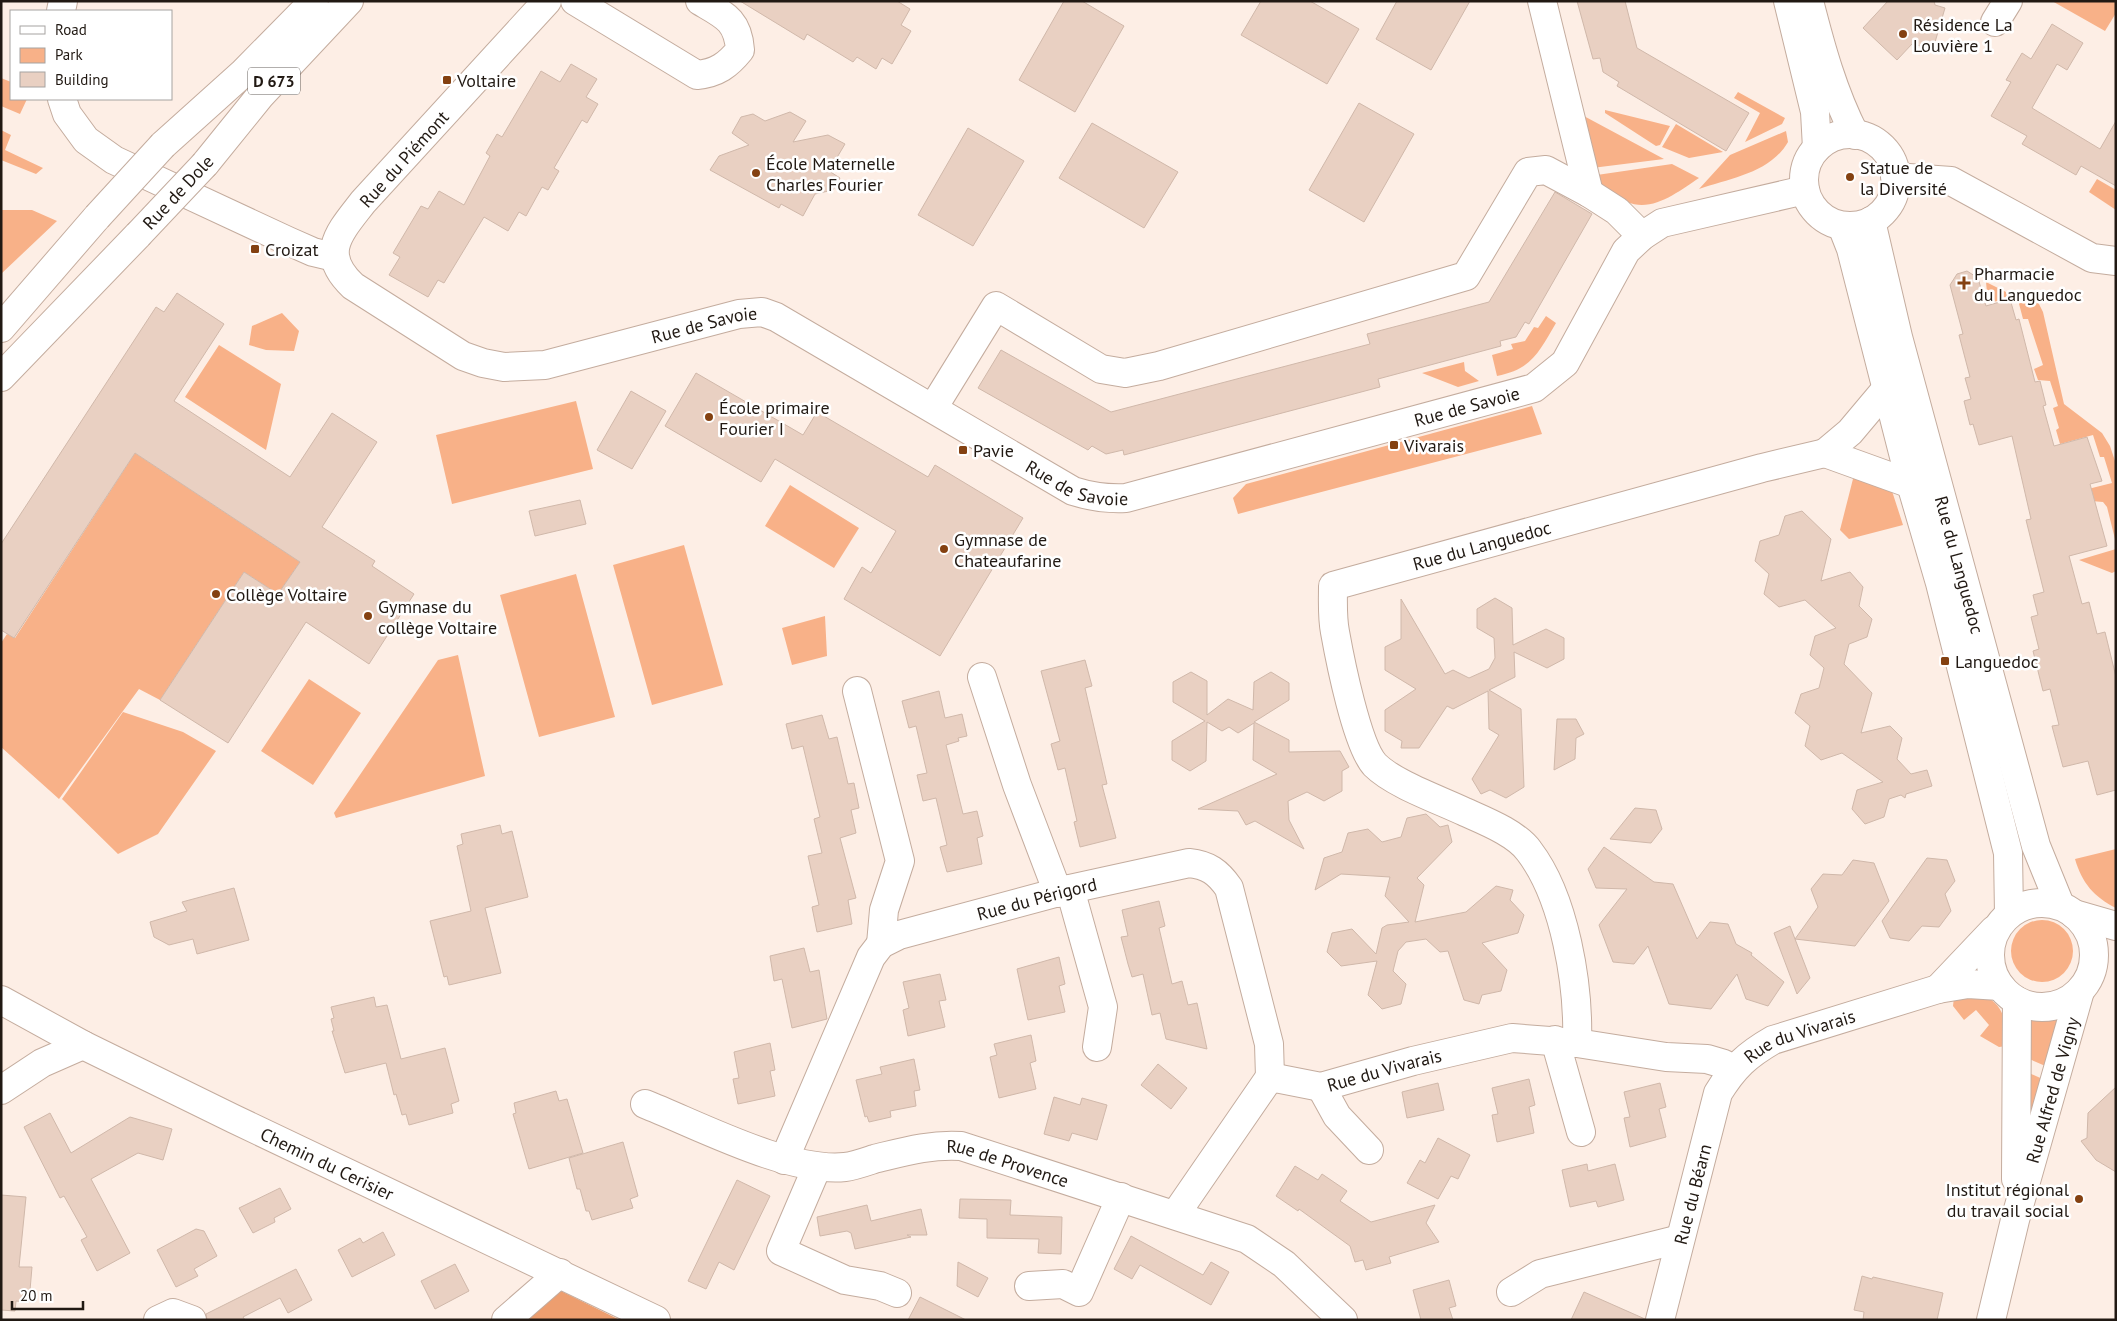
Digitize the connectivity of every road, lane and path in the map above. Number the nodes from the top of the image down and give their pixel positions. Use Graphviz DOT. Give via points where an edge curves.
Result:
graph roads {
  1 [pos="314,1"];
  2 [pos="349,1"];
  3 [pos="547,1"];
  4 [pos="575,1"];
  5 [pos="700,1"];
  6 [pos="1542,1"];
  7 [pos="1788,1"];
  8 [pos="1809,1"];
  9 [pos="62,100"];
  10 [pos="1855,134"];
  11 [pos="1818,148"];
  12 [pos="1895,178"];
  13 [pos="1805,190"];
  14 [pos="1589,193"];
  15 [pos="1871,221"];
  16 [pos="1842,226"];
  17 [pos="1642,236"];
  18 [pos="334,257"];
  19 [pos="2116,261"];
  20 [pos="1,328"];
  21 [pos="22,353"];
  22 [pos="1,377"];
  23 [pos="1,387"];
  24 [pos="1887,388"];
  25 [pos="933,408"];
  26 [pos="1825,453"];
  27 [pos="1911,484"];
  28 [pos="982,677"];
  29 [pos="857,691"];
  30 [pos="1064,891"];
  31 [pos="2067,909"];
  32 [pos="2004,920"];
  33 [pos="2116,926"];
  34 [pos="881,944"];
  35 [pos="2116,958"];
  36 [pos="2085,983"];
  37 [pos="1938,989"];
  38 [pos="2009,994"];
  39 [pos="1,1000"];
  40 [pos="1566,1041"];
  41 [pos="83,1045"];
  42 [pos="1097,1047"];
  43 [pos="1731,1072"];
  44 [pos="1270,1076"];
  45 [pos="1321,1088"];
  46 [pos="1,1090"];
  47 [pos="645,1104"];
  48 [pos="1581,1132"];
  49 [pos="1369,1150"];
  50 [pos="784,1160"];
  51 [pos="817,1167"];
  52 [pos="1121,1197"];
  53 [pos="1175,1215"];
  54 [pos="2015,1220"];
  55 [pos="1680,1239"];
  56 [pos="560,1273"];
  57 [pos="1029,1286"];
  58 [pos="1511,1292"];
  59 [pos="897,1293"];
  60 [pos="158,1320"];
  61 [pos="192,1320"];
  62 [pos="506,1320"];
  63 [pos="656,1320"];
  64 [pos="1343,1320"];
  65 [pos="1660,1320"];
  66 [pos="1991,1320"];
  1 -- 20 [label="street, D 673, bridge" via="242,74 164,145 97,216"];
  2 -- 21 [label="street, Rue de Dole / D 673, bridge" via="260,96 204,164"];
  3 -- 18 [label="street, Rue du Piémont" via="363,202 335,242"];
  4 -- 5 [label="street" via="697,75 710,74 728,65 740,50 739,34 733,24"];
  6 -- 14 [label="street"];
  7 -- 11 [label="street" via="1815,112"];
  8 -- 10 [label="street" via="1825,67"];
  9 -- 18 [label="street" via="67,114 86,140 114,160 313,252"];
  10 -- 11 [label="street" via="1839,136"];
  10 -- 12 [label="street" via="1875,142 1884,150"];
  11 -- 13 [label="street" via="1808,160"];
  12 -- 15 [label="street" via="1890,203"];
  12 -- 19 [label="street" via="1951,181 2092,258"];
  13 -- 16 [label="street" via="1818,214"];
  13 -- 17 [label="street, Rue de Savoie" via="1662,223"];
  14 -- 17 [label="street" via="1617,211"];
  14 -- 25 [label="street" via="1546,170 1528,172 1466,276 1125,373 1101,369 996,306"];
  15 -- 16 [label="street" via="1857,226"];
  15 -- 31 [label="street, Rue du Languedoc" via="1898,337 2036,846"];
  16 -- 24 [label="street, Rue du Languedoc" via="1851,249"];
  17 -- 25 [label="street, Rue de Savoie" via="1626,251 1565,363 1534,388 1126,498 1099,498 1073,491"];
  18 -- 25 [label="street, Rue de Savoie" via="353,286 449,348 483,363 504,367 545,365 739,314 762,312"];
  21 -- 22 [label="street, Rue de Dole / D 673"];
  21 -- 23 [label="street"];
  24 -- 26 [label="street, Rue du Languedoc" via="1850,432"];
  24 -- 27 [label="street, Rue du Languedoc"];
  26 -- 27 [label="street"];
  26 -- 40 [label="street, Rue du Languedoc" via="1332,586 1335,630 1354,718 1364,749 1374,764 1386,775 1501,829 1529,850 1555,898 1568,947 1578,1016"];
  27 -- 32 [label="street, Rue du Languedoc" via="1940,582 2008,853"];
  28 -- 30 [label="street" via="1017,785"];
  29 -- 34 [label="street" via="900,861 884,910"];
  30 -- 34 [label="street, Rue du Périgord" via="899,935"];
  30 -- 42 [label="street" via="1103,1007"];
  30 -- 44 [label="street, Rue du Périgord" via="1189,863 1204,865 1220,876 1229,888 1269,1044"];
  31 -- 32 [label="street" via="2042,902 2025,905"];
  31 -- 33 [label="street"];
  31 -- 36 [label="street" via="2086,926 2093,942 2094,959"];
  32 -- 37 [label="street, Rue du Vivarais"];
  32 -- 38 [label="street" via="1992,940 1990,956 1992,972"];
  34 -- 50 [label="street" via="871,957"];
  35 -- 36 [label="street"];
  36 -- 38 [label="street" via="2066,1001 2050,1006 2033,1006"];
  36 -- 54 [label="street, Rue Alfred de Vigny"];
  37 -- 38 [label="street, Rue du Vivarais" via="1968,984"];
  37 -- 43 [label="street, Rue du Vivarais" via="1772,1040 1749,1054"];
  38 -- 54 [label="street, Rue Alfred de Vigny"];
  39 -- 41 [label="street, Chemin du Cerisier"];
  40 -- 43 [label="street, Rue du Vivarais" via="1666,1058 1707,1059 1724,1064"];
  40 -- 45 [label="street, Rue du Vivarais" via="1512,1038 1413,1061"];
  40 -- 48 [label="street"];
  41 -- 46 [label="street" via="42,1064"];
  41 -- 56 [label="street, Chemin du Cerisier"];
  43 -- 55 [label="street, Rue du Béarn" via="1718,1092"];
  44 -- 45 [label="street, Rue du Vivarais"];
  44 -- 53 [label="street"];
  45 -- 49 [label="street" via="1337,1116"];
  47 -- 50 [label="street, Rue de Provence"];
  50 -- 51 [label="street, Rue de Provence"];
  51 -- 52 [label="street, Rue de Provence" via="845,1167 920,1148 961,1146"];
  51 -- 59 [label="street" via="781,1251 845,1280 880,1286"];
  52 -- 53 [label="street, Rue de Provence"];
  52 -- 57 [label="street" via="1079,1292 1063,1284"];
  53 -- 64 [label="street, Rue de Provence" via="1247,1239 1284,1264"];
  54 -- 66 [label="street, Rue Alfred de Vigny"];
  55 -- 58 [label="street" via="1540,1274"];
  55 -- 65 [label="street, Rue du Béarn"];
  56 -- 62 [label="street"];
  56 -- 63 [label="street, Chemin du Cerisier"];
  60 -- 61 [label="street" via="173,1312"];
}
